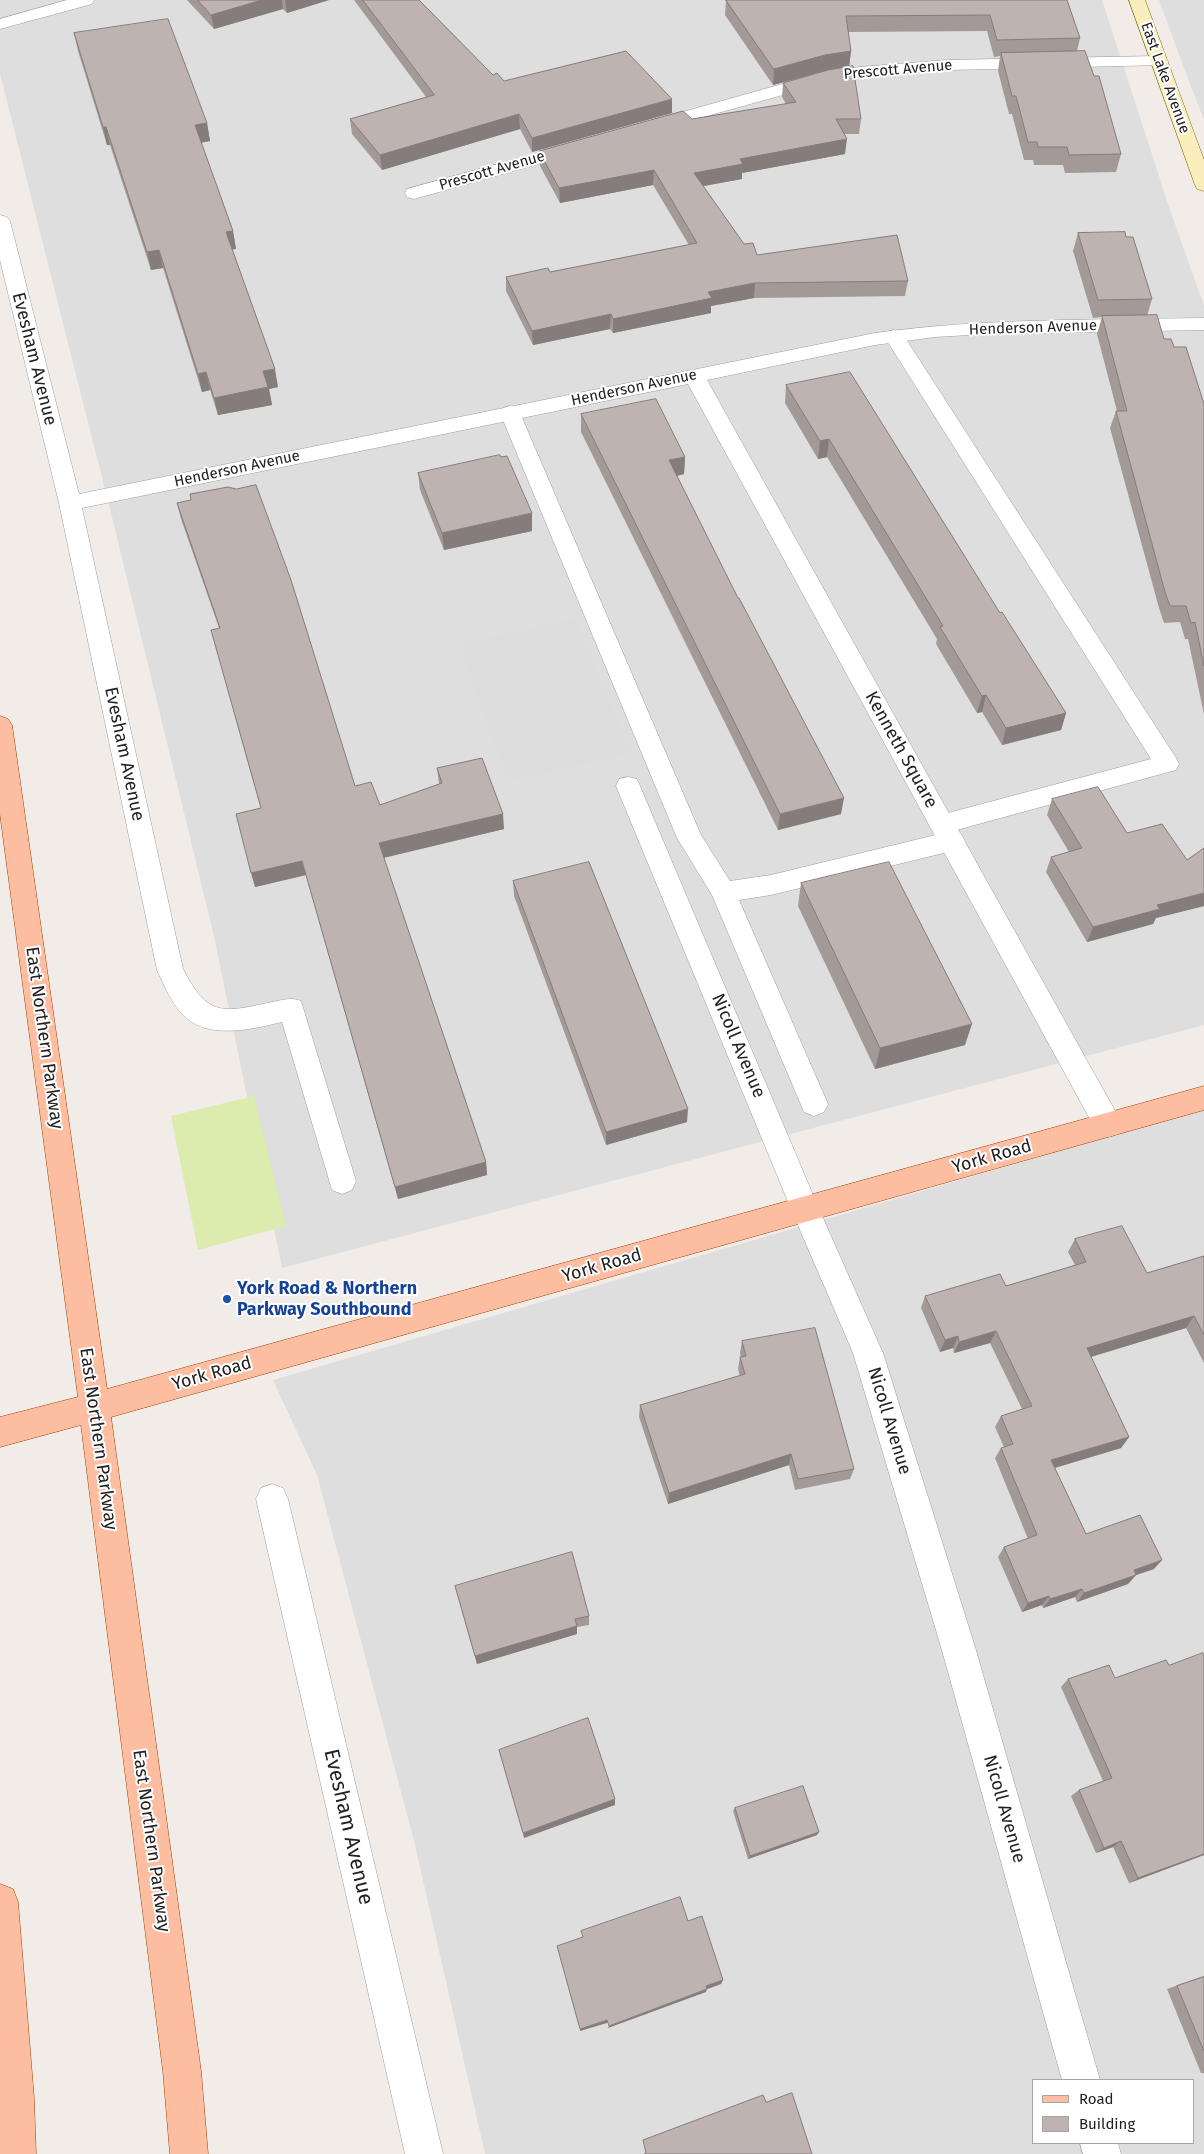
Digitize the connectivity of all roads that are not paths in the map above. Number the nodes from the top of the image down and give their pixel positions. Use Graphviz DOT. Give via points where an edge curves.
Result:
graph roads {
  1 [pos="86,0"];
  2 [pos="1137,0"];
  3 [pos="0,24"];
  4 [pos="1159,61"];
  5 [pos="633,132"];
  6 [pos="595,142"];
  7 [pos="1204,185"];
  8 [pos="414,193"];
  9 [pos="0,221"];
  10 [pos="1204,324"];
  11 [pos="894,336"];
  12 [pos="694,375"];
  13 [pos="510,413"];
  14 [pos="70,503"];
  15 [pos="0,725"];
  16 [pos="628,786"];
  17 [pos="947,832"];
  18 [pos="723,892"];
  19 [pos="1204,1098"];
  20 [pos="814,1104"];
  21 [pos="1108,1125"];
  22 [pos="342,1181"];
  23 [pos="805,1209"];
  24 [pos="94,1407"];
  25 [pos="0,1432"];
  26 [pos="272,1499"];
  27 [pos="0,1902"];
  28 [pos="1081,2079"];
  29 [pos="17,2154"];
  30 [pos="189,2154"];
  31 [pos="424,2154"];
  1 -- 3 [label="street"];
  2 -- 4 [label="street, East Lake Avenue"];
  4 -- 5 [label="street, Prescott Avenue" via="947,65 860,72 824,78"];
  4 -- 7 [label="street, East Lake Avenue"];
  6 -- 8 [label="street, Prescott Avenue"];
  9 -- 14 [label="street, Evesham Avenue"];
  10 -- 11 [label="street, Henderson Avenue" via="987,328"];
  11 -- 12 [label="street, Henderson Avenue"];
  11 -- 17 [label="street" via="1168,764"];
  12 -- 13 [label="street, Henderson Avenue"];
  12 -- 17 [label="street, Kenneth Square"];
  13 -- 14 [label="street, Henderson Avenue"];
  13 -- 18 [label="street" via="690,838"];
  14 -- 22 [label="street, Evesham Avenue" via="170,970 184,997 198,1012 213,1018 237,1019 292,1009"];
  15 -- 24 [label="main road, East Northern Parkway"];
  16 -- 23 [label="street, Nicoll Avenue"];
  17 -- 18 [label="street" via="771,885"];
  17 -- 21 [label="street, Kenneth Square"];
  18 -- 20 [label="street"];
  19 -- 21 [label="main road, York Road"];
  21 -- 23 [label="main road, York Road"];
  23 -- 24 [label="main road, York Road"];
  23 -- 28 [label="street, Nicoll Avenue" via="868,1353 958,1647"];
  24 -- 25 [label="main road, York Road"];
  24 -- 30 [label="main road, East Northern Parkway" via="182,2071"];
  26 -- 31 [label="street, Evesham Avenue"];
  27 -- 29 [label="main road"];
}
